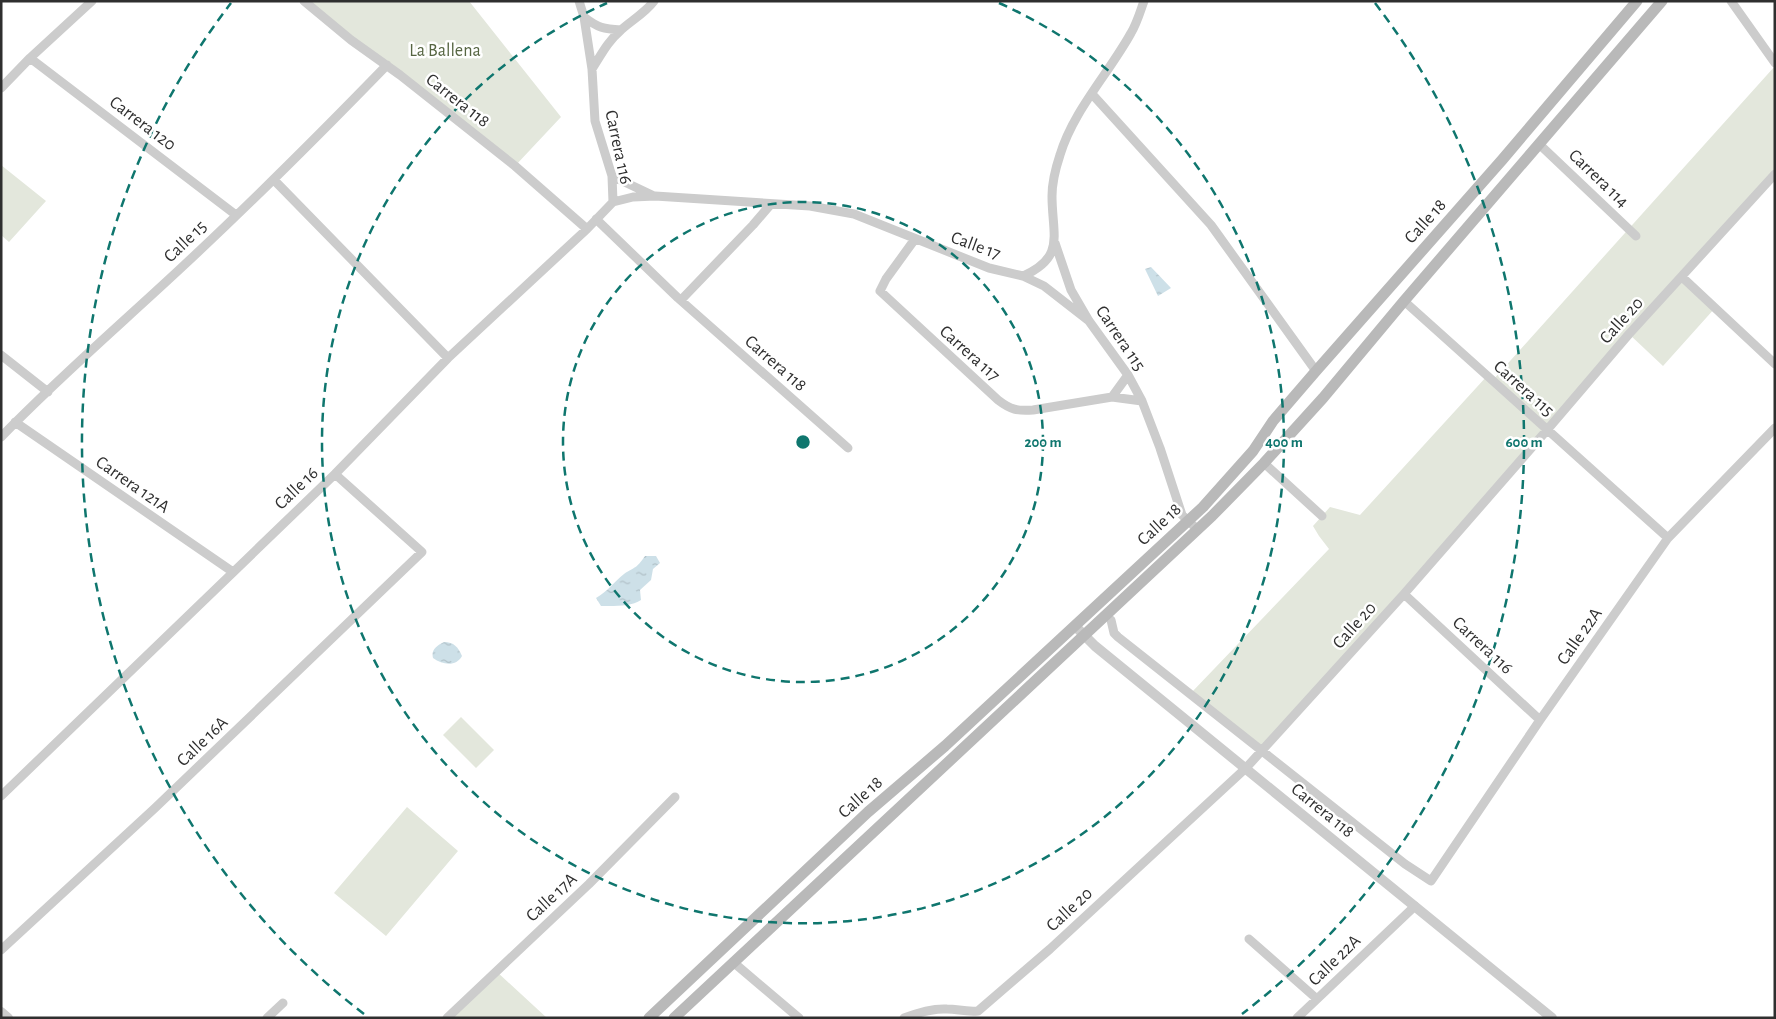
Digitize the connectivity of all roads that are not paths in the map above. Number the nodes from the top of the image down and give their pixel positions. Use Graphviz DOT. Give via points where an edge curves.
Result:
graph roads {
  1 [pos="92,1"];
  2 [pos="304,1"];
  3 [pos="579,1"];
  4 [pos="654,1"];
  5 [pos="1144,1"];
  6 [pos="1637,1"];
  7 [pos="1662,1"];
  8 [pos="1731,1"];
  9 [pos="584,17"];
  10 [pos="621,30"];
  11 [pos="30,58"];
  12 [pos="1775,64"];
  13 [pos="387,65"];
  14 [pos="592,69"];
  15 [pos="1,88"];
  16 [pos="1092,94"];
  17 [pos="1539,144"];
  18 [pos="1775,174"];
  19 [pos="612,176"];
  20 [pos="274,180"];
  21 [pos="655,196"];
  22 [pos="613,202"];
  23 [pos="771,204"];
  24 [pos="236,214"];
  25 [pos="596,219"];
  26 [pos="587,229"];
  27 [pos="1636,236"];
  28 [pos="915,239"];
  29 [pos="1055,243"];
  30 [pos="1023,276"];
  31 [pos="1682,277"];
  32 [pos="680,300"];
  33 [pos="1404,301"];
  34 [pos="1089,321"];
  35 [pos="1,355"];
  36 [pos="448,358"];
  37 [pos="1775,364"];
  38 [pos="1316,371"];
  39 [pos="1128,375"];
  40 [pos="48,392"];
  41 [pos="1112,397"];
  42 [pos="1142,401"];
  43 [pos="15,422"];
  44 [pos="1775,428"];
  45 [pos="1547,430"];
  46 [pos="1,437"];
  47 [pos="848,448"];
  48 [pos="1264,463"];
  49 [pos="334,474"];
  50 [pos="1322,516"];
  51 [pos="1188,521"];
  52 [pos="1198,530"];
  53 [pos="1668,538"];
  54 [pos="233,572"];
  55 [pos="1404,594"];
  56 [pos="1111,620"];
  57 [pos="1075,626"];
  58 [pos="1084,635"];
  59 [pos="1540,720"];
  60 [pos="1262,751"];
  61 [pos="1246,768"];
  62 [pos="1,796"];
  63 [pos="675,797"];
  64 [pos="1414,906"];
  65 [pos="1249,939"];
  66 [pos="1,950"];
  67 [pos="733,962"];
  68 [pos="1317,999"];
  69 [pos="283,1004"];
  70 [pos="1,1012"];
  71 [pos="8,1018"];
  72 [pos="267,1018"];
  73 [pos="447,1018"];
  74 [pos="649,1018"];
  75 [pos="674,1018"];
  76 [pos="799,1018"];
  77 [pos="904,1018"];
  78 [pos="1297,1018"];
  79 [pos="1552,1018"];
  1 -- 11 [label="street"];
  2 -- 13 [label="street, Carrera 118"];
  3 -- 9 [label="street, Carrera 116"];
  4 -- 10 [label="street"];
  5 -- 16 [label="street" via="1132,32"];
  6 -- 38 [label="main road, Calle 18"];
  7 -- 17 [label="main road, Calle 18"];
  8 -- 12 [label="street"];
  9 -- 10 [label="street" via="596,26"];
  9 -- 14 [label="street, Carrera 116"];
  10 -- 14 [label="street" via="607,44"];
  11 -- 15 [label="street"];
  11 -- 24 [label="street, Carrera 120"];
  13 -- 20 [label="street, Calle 15"];
  13 -- 26 [label="street, Carrera 118" via="515,166"];
  14 -- 19 [label="street, Carrera 116" via="594,121"];
  16 -- 29 [label="street" via="1069,131 1059,156 1052,194"];
  16 -- 38 [label="street" via="1211,225"];
  17 -- 27 [label="street, Carrera 114"];
  17 -- 33 [label="main road, Calle 18"];
  18 -- 31 [label="street, Calle 20"];
  19 -- 21 [label="street"];
  19 -- 22 [label="street, Carrera 116"];
  20 -- 24 [label="street, Calle 15"];
  20 -- 36 [label="street"];
  21 -- 22 [label="street, Calle 17"];
  21 -- 23 [label="street, Calle 17"];
  22 -- 25 [label="street, Calle 16"];
  23 -- 28 [label="street, Calle 17" via="810,206 854,214"];
  23 -- 32 [label="street"];
  24 -- 40 [label="street, Calle 15"];
  25 -- 26 [label="street, Calle 16"];
  25 -- 32 [label="street, Carrera 118"];
  26 -- 36 [label="street, Calle 16"];
  28 -- 30 [label="street, Calle 17" via="989,268"];
  28 -- 41 [label="street, Carrera 117" via="880,291 998,400 1021,411"];
  29 -- 30 [label="street" via="1038,270"];
  29 -- 34 [label="street, Carrera 115" via="1072,290"];
  30 -- 34 [label="street, Calle 17" via="1044,286"];
  31 -- 37 [label="street"];
  31 -- 45 [label="street, Calle 20" via="1628,334"];
  32 -- 47 [label="street, Carrera 118"];
  33 -- 45 [label="street, Carrera 115"];
  33 -- 48 [label="main road, Calle 18"];
  34 -- 39 [label="street, Carrera 115"];
  35 -- 40 [label="street"];
  36 -- 49 [label="street, Calle 16"];
  38 -- 51 [label="main road, Calle 18" via="1273,421 1253,451"];
  39 -- 41 [label="street"];
  39 -- 42 [label="street, Carrera 115"];
  40 -- 43 [label="street, Calle 15"];
  41 -- 42 [label="street, Carrera 117"];
  42 -- 51 [label="street, Carrera 115" via="1182,515"];
  43 -- 46 [label="street, Calle 15"];
  43 -- 54 [label="street, Carrera 121A"];
  44 -- 53 [label="street, Calle 22A"];
  45 -- 53 [label="street, Carrera 115"];
  45 -- 55 [label="street, Calle 20"];
  48 -- 50 [label="street"];
  48 -- 52 [label="main road, Calle 18"];
  49 -- 54 [label="street, Calle 16"];
  49 -- 66 [label="street, Calle 16A" via="422,552 155,808"];
  51 -- 52 [label="street, Carrera 115"];
  51 -- 57 [label="main road, Calle 18"];
  52 -- 58 [label="main road, Calle 18"];
  53 -- 59 [label="street, Calle 22A"];
  54 -- 62 [label="street, Calle 16"];
  55 -- 59 [label="street, Carrera 116"];
  55 -- 60 [label="street, Calle 20"];
  56 -- 60 [label="street" via="1118,637"];
  57 -- 58 [label="street, Carrera 118"];
  57 -- 74 [label="main road, Calle 18" via="868,812"];
  58 -- 61 [label="street, Carrera 118"];
  58 -- 67 [label="main road, Calle 18"];
  59 -- 60 [label="street, Calle 22A" via="1431,881"];
  60 -- 61 [label="street, Calle 20"];
  61 -- 64 [label="street, Carrera 118"];
  61 -- 77 [label="street, Calle 20" via="978,1011 929,1010"];
  63 -- 73 [label="street, Calle 17A" via="589,884"];
  64 -- 68 [label="street, Calle 22A"];
  64 -- 79 [label="street, Carrera 118"];
  65 -- 68 [label="street"];
  67 -- 75 [label="main road, Calle 18"];
  67 -- 76 [label="street"];
  68 -- 78 [label="street, Calle 22A"];
  69 -- 72 [label="street"];
  70 -- 71 [label="street"];
}
